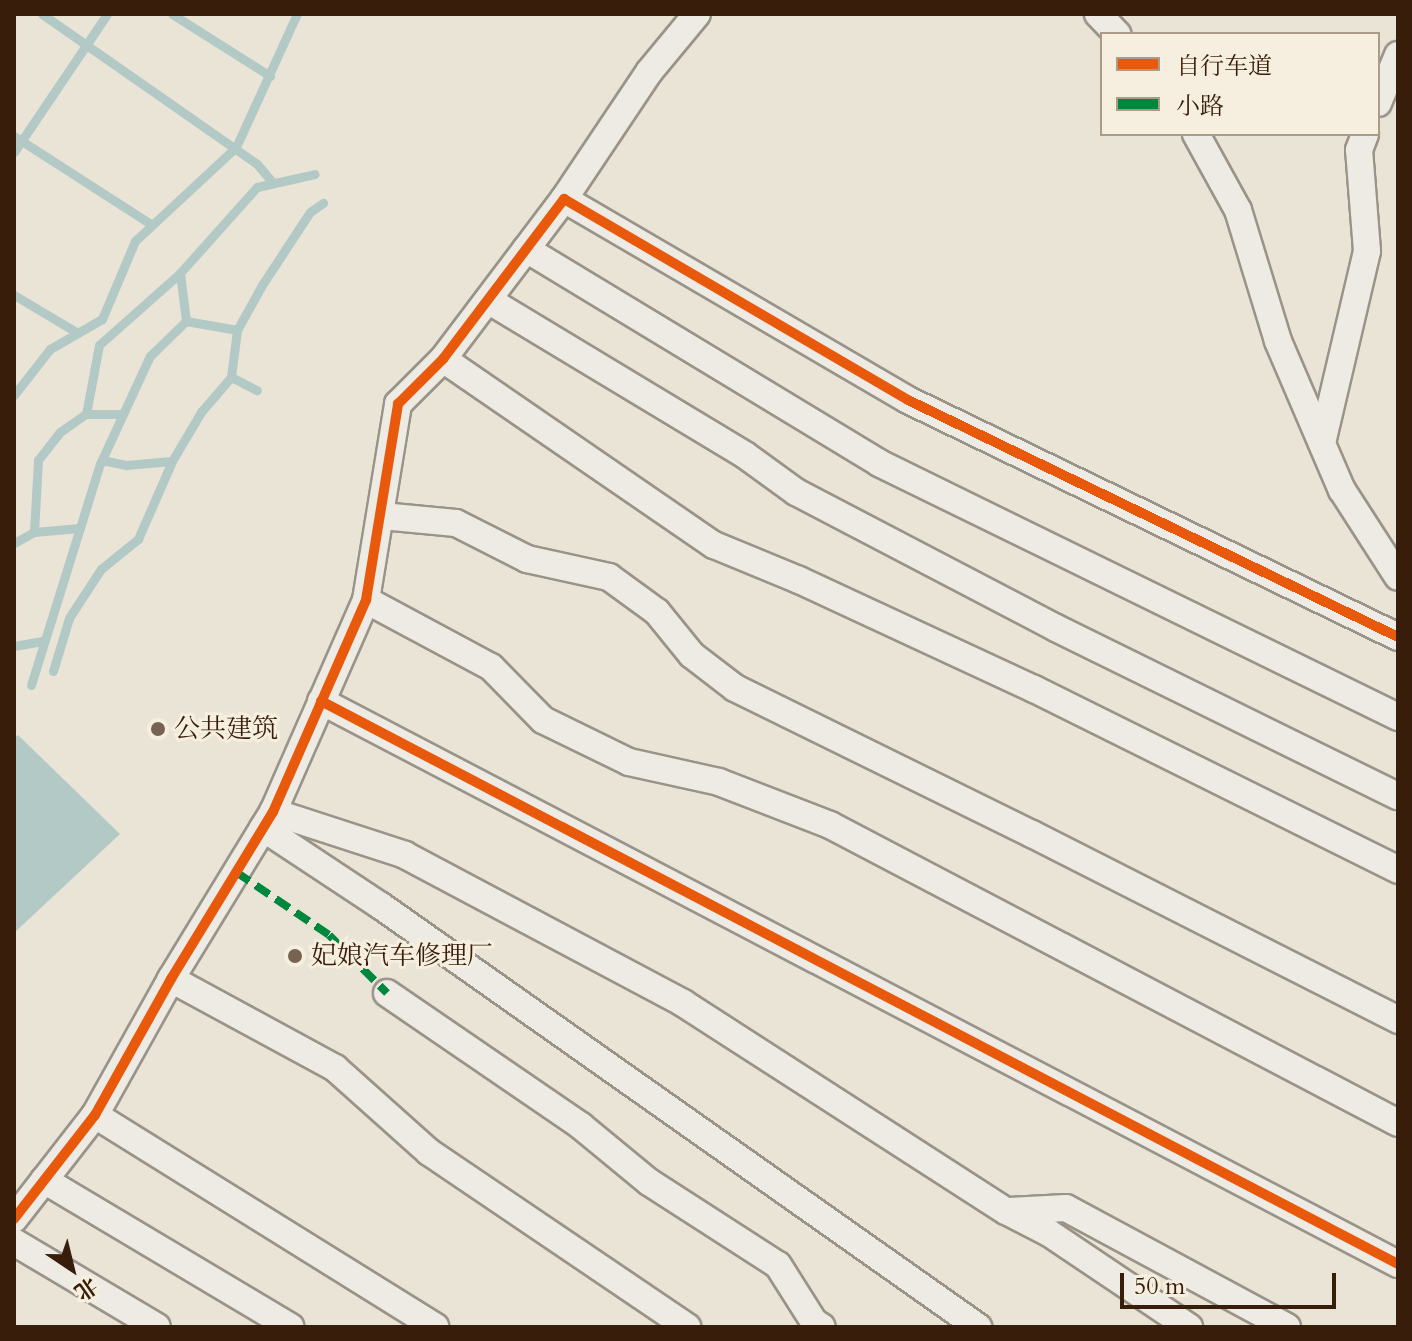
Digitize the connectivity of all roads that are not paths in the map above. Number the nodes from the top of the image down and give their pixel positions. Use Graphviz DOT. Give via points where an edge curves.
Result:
graph roads {
  1 [pos="697,14"];
  2 [pos="1098,14"];
  3 [pos="1115,32"];
  4 [pos="1398,55"];
  5 [pos="1380,98"];
  6 [pos="1197,136"];
  7 [pos="1364,136"];
  8 [pos="564,199"];
  9 [pos="526,249"];
  10 [pos="488,300"];
  11 [pos="443,359"];
  12 [pos="1322,443"];
  13 [pos="382,516"];
  14 [pos="1398,577"];
  15 [pos="366,600"];
  16 [pos="1398,637"];
  17 [pos="321,701"];
  18 [pos="1398,717"];
  19 [pos="1398,796"];
  20 [pos="268,820"];
  21 [pos="1398,870"];
  22 [pos="171,979"];
  23 [pos="387,993"];
  24 [pos="1398,1020"];
  25 [pos="95,1115"];
  26 [pos="1398,1123"];
  27 [pos="30,1187"];
  28 [pos="1006,1211"];
  29 [pos="14,1219"];
  30 [pos="14,1242"];
  31 [pos="1398,1264"];
  32 [pos="157,1327"];
  33 [pos="291,1327"];
  34 [pos="435,1327"];
  35 [pos="687,1327"];
  36 [pos="822,1327"];
  37 [pos="978,1327"];
  38 [pos="1188,1327"];
  39 [pos="1287,1327"];
  1 -- 8 [label="street" via="649,72"];
  2 -- 3 [label="street"];
  4 -- 5 [label="street"];
  6 -- 12 [label="street" via="1238,210 1278,341"];
  7 -- 12 [label="street" via="1359,150 1367,251"];
  8 -- 9 [label="street"];
  8 -- 16 [label="street" via="908,400"];
  9 -- 10 [label="street"];
  9 -- 18 [label="street" via="879,463"];
  10 -- 11 [label="street"];
  10 -- 19 [label="street" via="745,455 796,492 1056,628"];
  11 -- 13 [label="street" via="398,404"];
  11 -- 21 [label="street" via="714,545 1034,689"];
  12 -- 14 [label="street" via="1342,490"];
  13 -- 15 [label="street"];
  13 -- 24 [label="street" via="456,523 527,559 609,577 657,612 692,655 735,688"];
  15 -- 17 [label="street"];
  15 -- 26 [label="street" via="491,667 543,720 629,762 719,782 830,825"];
  17 -- 20 [label="street"];
  17 -- 31 [label="street"];
  20 -- 22 [label="street"];
  20 -- 28 [label="street" via="405,855 683,1003"];
  20 -- 37 [label="street" via="394,915"];
  22 -- 25 [label="street"];
  22 -- 35 [label="street" via="335,1068 429,1152"];
  23 -- 36 [label="street" via="581,1126 649,1182 778,1265"];
  25 -- 27 [label="street"];
  25 -- 34 [label="street"];
  27 -- 29 [label="street"];
  27 -- 33 [label="street"];
  28 -- 38 [label="street" via="1049,1233"];
  28 -- 39 [label="street" via="1066,1208"];
  30 -- 32 [label="street"];
}
